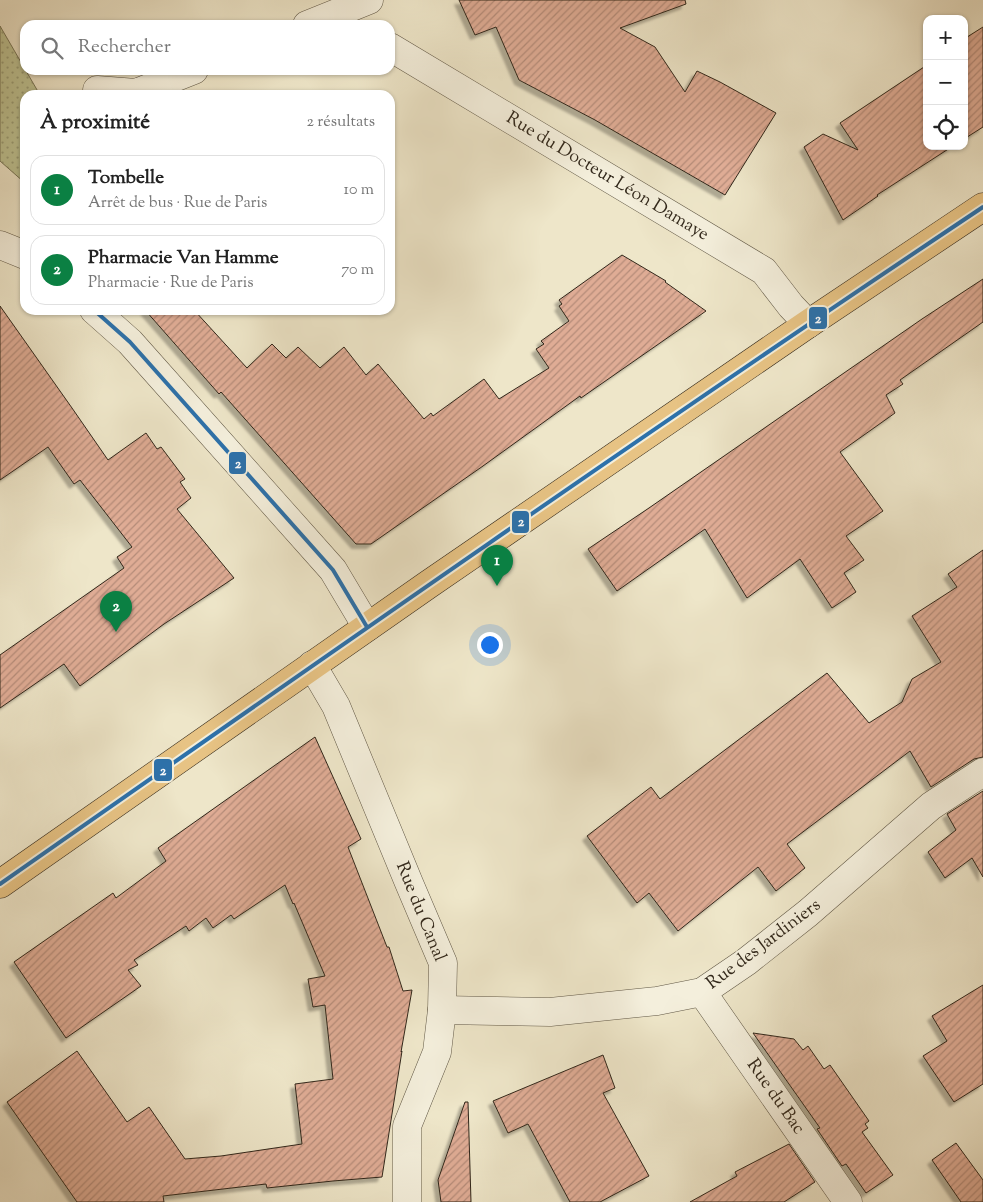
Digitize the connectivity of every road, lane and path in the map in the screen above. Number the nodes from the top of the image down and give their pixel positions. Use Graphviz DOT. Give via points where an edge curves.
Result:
graph roads {
  1 [pos="364,10"];
  2 [pos="326,20"];
  3 [pos="395,50"];
  4 [pos="181,75"];
  5 [pos="144,90"];
  6 [pos="983,207"];
  7 [pos="0,245"];
  8 [pos="20,253"];
  9 [pos="100,315"];
  10 [pos="808,324"];
  11 [pos="367,627"];
  12 [pos="312,665"];
  13 [pos="983,772"];
  14 [pos="0,884"];
  15 [pos="702,992"];
  16 [pos="442,1010"];
  17 [pos="407,1202"];
  18 [pos="848,1202"];
  1 -- 2 [label="street"];
  3 -- 10 [label="street, Rue du Docteur Léon Damaye" via="764,271"];
  4 -- 5 [label="street"];
  6 -- 10 [label="main road"];
  7 -- 8 [label="street"];
  9 -- 11 [label="street" via="130,342 333,570"];
  10 -- 11 [label="main road"];
  11 -- 12 [label="main road"];
  12 -- 14 [label="main road"];
  12 -- 16 [label="street, Rue du Canal" via="336,706 444,963"];
  13 -- 15 [label="street, Rue des Jardiniers" via="931,806 808,913"];
  15 -- 16 [label="street, Rue des Jardiniers" via="657,1001 550,1012"];
  15 -- 18 [label="street, Rue du Bac"];
  16 -- 17 [label="street, Rue du Canal" via="437,1052 408,1126"];
}
